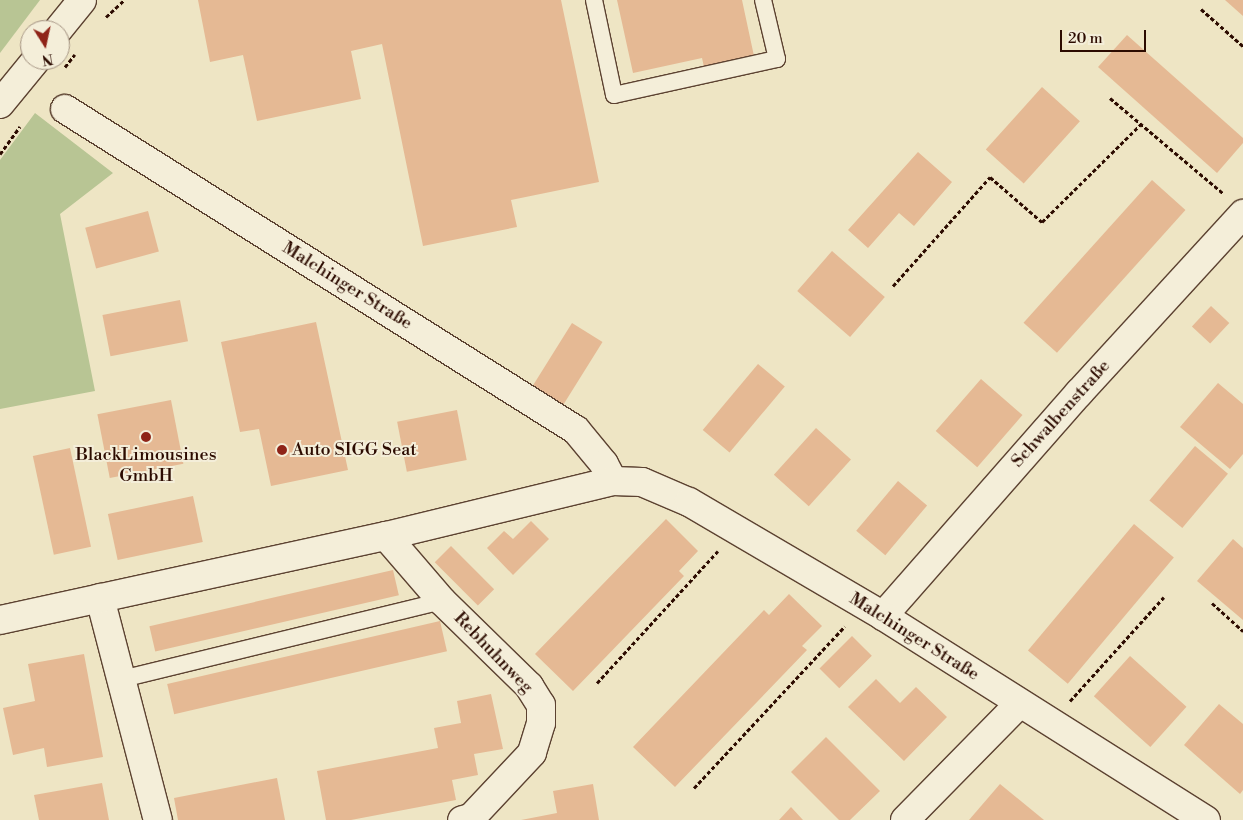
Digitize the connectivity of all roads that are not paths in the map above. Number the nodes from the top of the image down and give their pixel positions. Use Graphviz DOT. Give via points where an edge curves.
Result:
graph roads {
  1 [pos="82,0"];
  2 [pos="594,0"];
  3 [pos="763,0"];
  4 [pos="66,20"];
  5 [pos="28,70"];
  6 [pos="0,104"];
  7 [pos="65,109"];
  8 [pos="1236,206"];
  9 [pos="612,480"];
  10 [pos="386,536"];
  11 [pos="100,598"];
  12 [pos="442,602"];
  13 [pos="874,610"];
  14 [pos="0,620"];
  15 [pos="122,679"];
  16 [pos="1019,704"];
  17 [pos="158,820"];
  18 [pos="462,820"];
  19 [pos="905,820"];
  20 [pos="1206,820"];
  1 -- 4 [label="street"];
  2 -- 3 [label="lane" via="614,95 777,59"];
  5 -- 6 [label="street"];
  7 -- 9 [label="street, Malchinger Straße" via="576,430 604,464"];
  8 -- 13 [label="street, Schwalbenstraße" via="1085,386"];
  9 -- 10 [label="street, Malchinger Straße"];
  9 -- 13 [label="street, Malchinger Straße" via="642,482 667,490"];
  10 -- 11 [label="street, Malchinger Straße"];
  10 -- 12 [label="street, Rebhuhnweg"];
  11 -- 14 [label="street, Malchinger Straße"];
  11 -- 15 [label="street"];
  12 -- 15 [label="lane"];
  12 -- 18 [label="street, Rebhuhnweg" via="529,686 541,705 541,723 532,753 471,818"];
  13 -- 16 [label="street, Malchinger Straße"];
  15 -- 17 [label="street"];
  16 -- 19 [label="street"];
  16 -- 20 [label="street, Malchinger Straße"];
}
